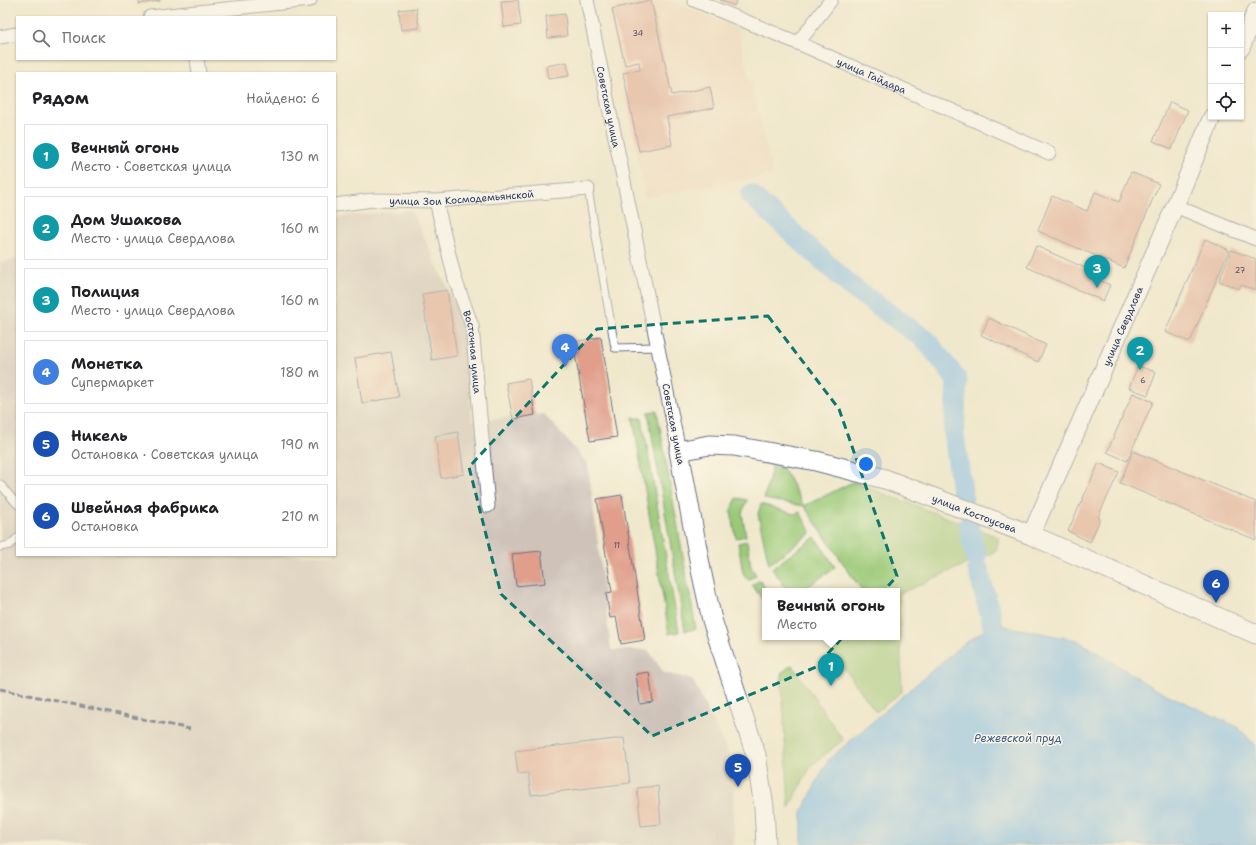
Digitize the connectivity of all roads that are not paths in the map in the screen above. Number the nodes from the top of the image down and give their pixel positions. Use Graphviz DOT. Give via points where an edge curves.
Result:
graph roads {
  1 [pos="310,0"];
  2 [pos="588,0"];
  3 [pos="694,0"];
  4 [pos="831,0"];
  5 [pos="190,10"];
  6 [pos="1256,12"];
  7 [pos="156,16"];
  8 [pos="16,34"];
  9 [pos="0,37"];
  10 [pos="1244,41"];
  11 [pos="798,43"];
  12 [pos="197,60"];
  13 [pos="199,72"];
  14 [pos="1211,120"];
  15 [pos="1049,153"];
  16 [pos="588,189"];
  17 [pos="436,201"];
  18 [pos="336,205"];
  19 [pos="1175,206"];
  20 [pos="1256,239"];
  21 [pos="658,347"];
  22 [pos="679,451"];
  23 [pos="0,484"];
  24 [pos="16,503"];
  25 [pos="488,506"];
  26 [pos="1031,535"];
  27 [pos="16,539"];
  28 [pos="0,547"];
  29 [pos="1256,634"];
  30 [pos="766,845"];
  1 -- 5 [label="street"];
  2 -- 21 [label="street, Советская улица"];
  3 -- 11 [label="street, улица Гайдара"];
  4 -- 11 [label="street"];
  5 -- 7 [label="street"];
  6 -- 10 [label="street"];
  8 -- 9 [label="street"];
  11 -- 15 [label="street, улица Гайдара"];
  12 -- 13 [label="street"];
  14 -- 19 [label="street, улица Свердлова"];
  16 -- 17 [label="street, улица Зои Космодемьянской"];
  16 -- 21 [label="lane" via="615,348"];
  17 -- 18 [label="street, улица Зои Космодемьянской" via="372,200"];
  17 -- 25 [label="street, Восточная улица" via="455,278 472,326"];
  19 -- 20 [label="street"];
  19 -- 26 [label="street, улица Свердлова"];
  21 -- 22 [label="street, Советская улица"];
  22 -- 26 [label="main road, улица Костоусова" via="709,444 816,461 885,479"];
  22 -- 30 [label="main road, Советская улица" via="712,620 756,755 764,807"];
  23 -- 24 [label="lane"];
  26 -- 29 [label="main road, улица Костоусова"];
  27 -- 28 [label="lane" via="10,545"];
}
